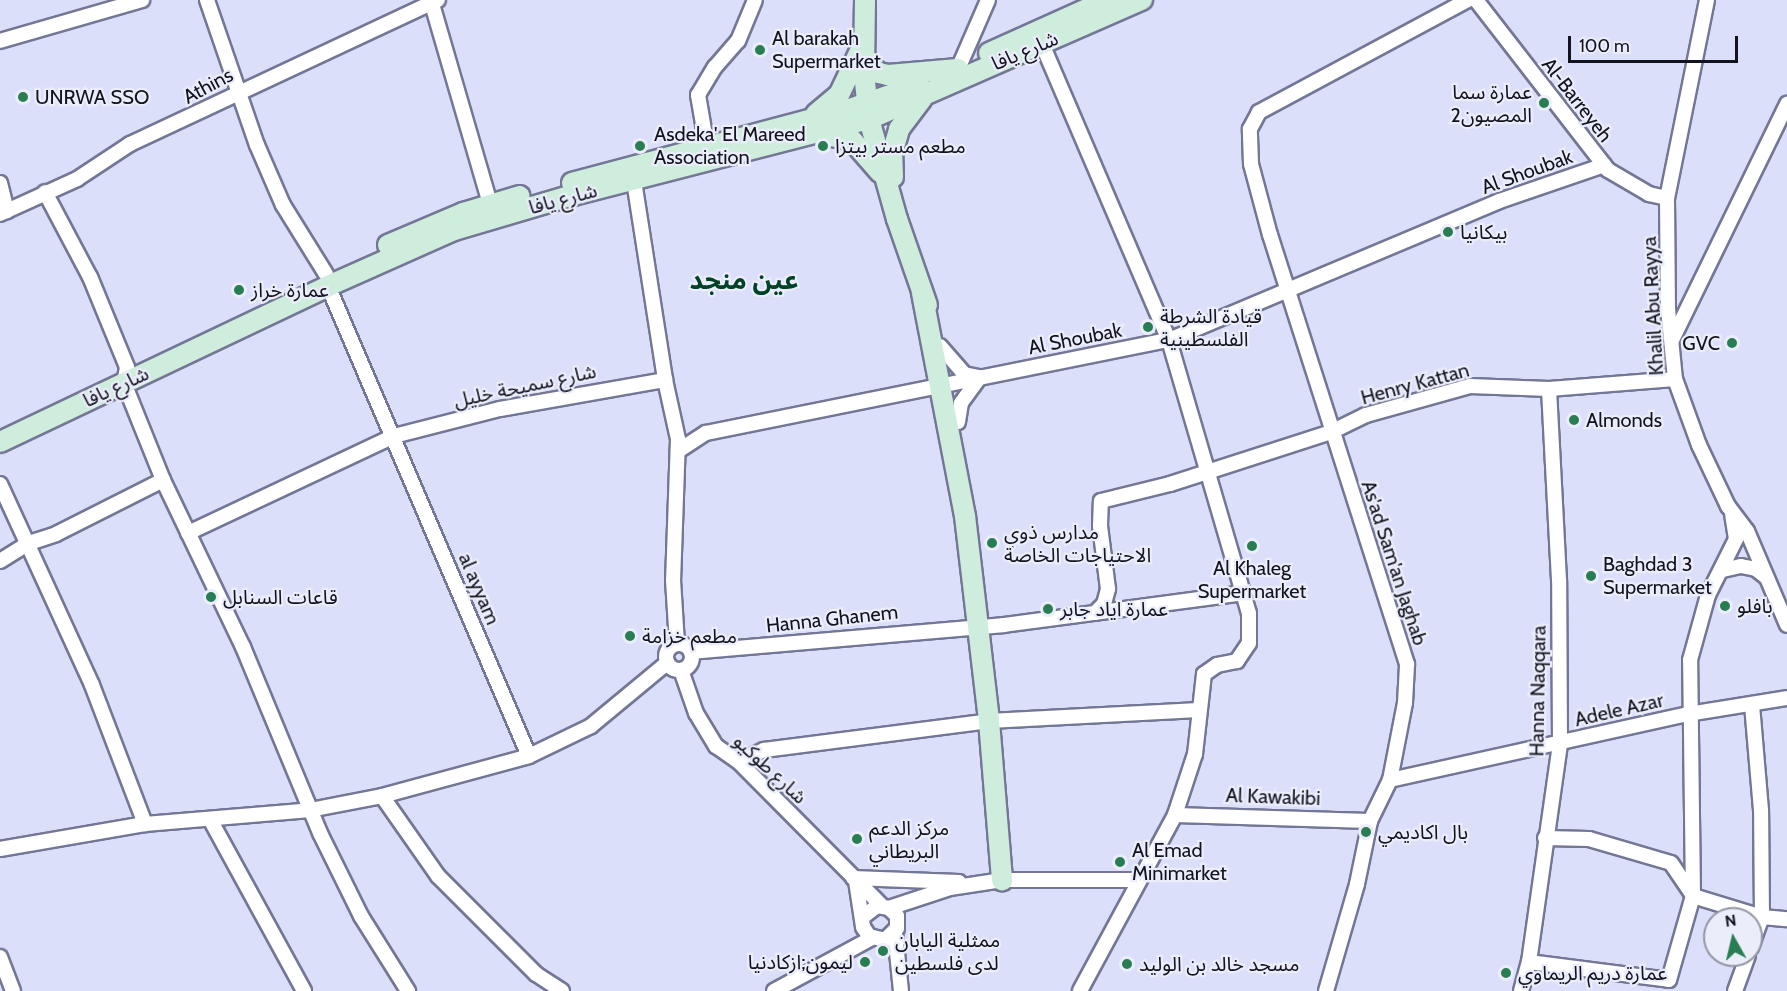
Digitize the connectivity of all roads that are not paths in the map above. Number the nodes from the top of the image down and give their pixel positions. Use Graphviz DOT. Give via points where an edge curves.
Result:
graph roads {
  1 [pos="142,0"];
  2 [pos="207,0"];
  3 [pos="755,0"];
  4 [pos="865,0"];
  5 [pos="988,0"];
  6 [pos="1107,0"];
  7 [pos="1143,0"];
  8 [pos="1468,0"];
  9 [pos="1476,0"];
  10 [pos="1707,0"];
  11 [pos="435,2"];
  12 [pos="0,41"];
  13 [pos="1042,44"];
  14 [pos="863,52"];
  15 [pos="958,69"];
  16 [pos="239,92"];
  17 [pos="928,93"];
  18 [pos="1787,104"];
  19 [pos="867,111"];
  20 [pos="812,127"];
  21 [pos="707,147"];
  22 [pos="1604,165"];
  23 [pos="885,179"];
  24 [pos="634,181"];
  25 [pos="0,183"];
  26 [pos="45,192"];
  27 [pos="1667,198"];
  28 [pos="490,204"];
  29 [pos="4,212"];
  30 [pos="897,219"];
  31 [pos="327,280"];
  32 [pos="1289,287"];
  33 [pos="922,293"];
  34 [pos="926,318"];
  35 [pos="1169,340"];
  36 [pos="1671,341"];
  37 [pos="940,346"];
  38 [pos="125,375"];
  39 [pos="980,377"];
  40 [pos="1675,379"];
  41 [pos="665,380"];
  42 [pos="947,383"];
  43 [pos="1549,389"];
  44 [pos="913,390"];
  45 [pos="958,422"];
  46 [pos="673,423"];
  47 [pos="0,430"];
  48 [pos="1331,432"];
  49 [pos="706,433"];
  50 [pos="394,436"];
  51 [pos="0,442"];
  52 [pos="678,451"];
  53 [pos="1210,472"];
  54 [pos="163,480"];
  55 [pos="0,484"];
  56 [pos="1731,510"];
  57 [pos="966,516"];
  58 [pos="188,533"];
  59 [pos="29,543"];
  60 [pos="0,561"];
  61 [pos="1723,570"];
  62 [pos="1767,578"];
  63 [pos="1243,593"];
  64 [pos="1095,613"];
  65 [pos="976,625"];
  66 [pos="1787,626"];
  67 [pos="677,644"];
  68 [pos="691,652"];
  69 [pos="667,663"];
  70 [pos="681,670"];
  71 [pos="1787,698"];
  72 [pos="1752,704"];
  73 [pos="1200,710"];
  74 [pos="1688,714"];
  75 [pos="990,721"];
  76 [pos="1560,744"];
  77 [pos="529,756"];
  78 [pos="739,762"];
  79 [pos="1390,780"];
  80 [pos="382,796"];
  81 [pos="310,810"];
  82 [pos="1175,815"];
  83 [pos="1370,820"];
  84 [pos="211,821"];
  85 [pos="145,824"];
  86 [pos="1545,838"];
  87 [pos="0,849"];
  88 [pos="854,880"];
  89 [pos="1002,880"];
  90 [pos="1138,880"];
  91 [pos="973,884"];
  92 [pos="1693,896"];
  93 [pos="920,900"];
  94 [pos="886,907"];
  95 [pos="1729,907"];
  96 [pos="1762,907"];
  97 [pos="1763,917"];
  98 [pos="864,919"];
  99 [pos="1787,919"];
  100 [pos="896,930"];
  101 [pos="876,939"];
  102 [pos="842,952"];
  103 [pos="896,954"];
  104 [pos="0,957"];
  105 [pos="1529,962"];
  106 [pos="1744,967"];
  107 [pos="1667,985"];
  108 [pos="13,991"];
  109 [pos="304,991"];
  110 [pos="408,991"];
  111 [pos="562,991"];
  112 [pos="774,991"];
  113 [pos="901,991"];
  114 [pos="1080,991"];
  115 [pos="1326,991"];
  116 [pos="1521,991"];
  117 [pos="1735,991"];
  1 -- 12 [label="street"];
  2 -- 16 [label="street, al ayyam"];
  3 -- 21 [label="street" via="738,41 715,67 698,95"];
  4 -- 14 [label="main road"];
  5 -- 15 [label="street"];
  6 -- 15 [label="main road, شارع يافا"];
  7 -- 13 [label="main road, شارع يافا"];
  8 -- 32 [label="street, As'ad Sam'an Jaghab" via="1259,112 1250,129 1251,164"];
  9 -- 22 [label="street, Al-Barreyeh"];
  10 -- 27 [label="street, Khalil Abu Rayya"];
  11 -- 16 [label="street, Athins"];
  11 -- 28 [label="street"];
  13 -- 17 [label="main road, شارع يافا"];
  13 -- 35 [label="street"];
  14 -- 15 [label="main road" via="879,73 888,75"];
  14 -- 19 [label="main road"];
  14 -- 20 [label="main road" via="839,95"];
  15 -- 19 [label="main road, شارع يافا"];
  16 -- 26 [label="street, Athins" via="130,144 77,179"];
  16 -- 31 [label="street, al ayyam" via="283,205"];
  17 -- 19 [label="main road, شارع يافا"];
  17 -- 30 [label="main road" via="904,119 892,153"];
  18 -- 36 [label="street"];
  19 -- 20 [label="main road, شارع يافا"];
  19 -- 23 [label="main road"];
  20 -- 21 [label="main road, شارع يافا"];
  20 -- 23 [label="main road" via="852,140"];
  20 -- 24 [label="main road, شارع يافا"];
  21 -- 28 [label="main road, شارع يافا"];
  22 -- 27 [label="street, Al-Barreyeh" via="1649,194"];
  22 -- 32 [label="street, Al Shoubak" via="1498,201"];
  23 -- 30 [label="main road"];
  24 -- 31 [label="main road, شارع يافا" via="454,230"];
  24 -- 41 [label="street"];
  25 -- 29 [label="street"];
  26 -- 29 [label="street, Athins"];
  26 -- 38 [label="street" via="90,277"];
  27 -- 36 [label="street, Khalil Abu Rayya"];
  28 -- 31 [label="main road, شارع يافا" via="426,227"];
  30 -- 33 [label="main road"];
  31 -- 38 [label="main road, شارع يافا"];
  31 -- 50 [label="street, al ayyam"];
  32 -- 35 [label="street, Al Shoubak"];
  32 -- 48 [label="street, As'ad Sam'an Jaghab"];
  33 -- 34 [label="main road"];
  33 -- 37 [label="main road"];
  34 -- 42 [label="main road"];
  34 -- 44 [label="street" via="923,330 932,366 925,381"];
  35 -- 39 [label="street, Al Shoubak"];
  35 -- 53 [label="street"];
  36 -- 40 [label="street, Khalil Abu Rayya"];
  37 -- 39 [label="street" via="964,374"];
  37 -- 42 [label="main road"];
  38 -- 47 [label="main road, شارع يافا"];
  38 -- 51 [label="main road, شارع يافا"];
  38 -- 54 [label="street"];
  39 -- 42 [label="street, Al Shoubak"];
  39 -- 45 [label="street" via="961,404"];
  40 -- 43 [label="street, Henry Kattan"];
  40 -- 56 [label="street, Khalil Abu Rayya" via="1699,445"];
  41 -- 46 [label="street"];
  41 -- 50 [label="street, شارع سميحة خليل" via="500,408"];
  42 -- 44 [label="street, Al Shoubak"];
  42 -- 45 [label="main road"];
  42 -- 57 [label="main road"];
  43 -- 48 [label="street, Henry Kattan" via="1470,386 1366,416"];
  43 -- 76 [label="street, Hanna Naqqara" via="1559,580"];
  44 -- 49 [label="street, Al Shoubak"];
  45 -- 57 [label="main road"];
  46 -- 49 [label="street, Al Shoubak" via="691,433"];
  46 -- 52 [label="street"];
  48 -- 53 [label="street, Henry Kattan"];
  48 -- 79 [label="street, As'ad Sam'an Jaghab" via="1407,664 1405,703"];
  49 -- 52 [label="street, Al Shoubak"];
  50 -- 58 [label="street, شارع سميحة خليل"];
  50 -- 77 [label="street, al ayyam"];
  52 -- 67 [label="street" via="673,580"];
  53 -- 63 [label="street"];
  53 -- 64 [label="street, Henry Kattan" via="1101,501 1108,589 1104,604"];
  54 -- 58 [label="street"];
  54 -- 59 [label="street" via="56,534"];
  55 -- 59 [label="street"];
  56 -- 61 [label="street" via="1736,539"];
  56 -- 62 [label="street, Khalil Abu Rayya" via="1747,531"];
  57 -- 65 [label="main road"];
  58 -- 81 [label="street" via="243,647"];
  59 -- 60 [label="street"];
  59 -- 85 [label="street" via="92,685"];
  61 -- 62 [label="street" via="1741,566 1756,569"];
  61 -- 74 [label="street" via="1708,595 1690,660"];
  62 -- 66 [label="street, Khalil Abu Rayya"];
  63 -- 64 [label="street, Hanna Ghanem"];
  63 -- 73 [label="street" via="1249,613 1249,643 1237,661 1217,665 1204,674"];
  64 -- 65 [label="street, Hanna Ghanem"];
  65 -- 68 [label="street, Hanna Ghanem"];
  65 -- 75 [label="main road"];
  67 -- 68 [label="street" via="686,645"];
  67 -- 69 [label="street" via="667,651"];
  68 -- 70 [label="street" via="692,661"];
  69 -- 70 [label="street"];
  69 -- 77 [label="street" via="591,726"];
  70 -- 78 [label="street, شارع طوكيو" via="705,732"];
  71 -- 72 [label="street, Adele Azar"];
  72 -- 74 [label="street, Adele Azar"];
  72 -- 96 [label="street" via="1761,810"];
  73 -- 75 [label="street"];
  73 -- 82 [label="street" via="1195,754"];
  74 -- 76 [label="street, Adele Azar"];
  74 -- 92 [label="street"];
  75 -- 78 [label="street" via="764,750"];
  75 -- 89 [label="main road"];
  76 -- 79 [label="street, Adele Azar"];
  76 -- 86 [label="street, Hanna Naqqara"];
  77 -- 80 [label="street"];
  78 -- 88 [label="street, شارع طوكيو"];
  79 -- 83 [label="street, As'ad Sam'an Jaghab"];
  80 -- 81 [label="street"];
  80 -- 111 [label="street" via="438,876 536,974"];
  81 -- 84 [label="street"];
  81 -- 110 [label="street" via="361,916"];
  82 -- 83 [label="street, Al Kawakibi"];
  82 -- 90 [label="street"];
  83 -- 115 [label="street, As'ad Sam'an Jaghab" via="1357,884"];
  84 -- 85 [label="street"];
  84 -- 109 [label="street"];
  85 -- 87 [label="street"];
  86 -- 92 [label="street" via="1588,840 1671,863"];
  86 -- 105 [label="street, Hanna Naqqara"];
  88 -- 91 [label="street" via="924,878"];
  88 -- 94 [label="street, شارع طوكيو"];
  88 -- 98 [label="street"];
  89 -- 90 [label="street"];
  89 -- 91 [label="street"];
  90 -- 114 [label="street"];
  91 -- 93 [label="street" via="933,892"];
  92 -- 95 [label="street"];
  92 -- 107 [label="street"];
  93 -- 94 [label="street"];
  93 -- 100 [label="street"];
  94 -- 98 [label="street" via="872,908"];
  94 -- 100 [label="street" via="897,916"];
  97 -- 99 [label="street"];
  98 -- 101 [label="street"];
  98 -- 102 [label="street"];
  100 -- 101 [label="street"];
  100 -- 103 [label="street"];
  101 -- 102 [label="street"];
  101 -- 103 [label="street"];
  102 -- 112 [label="street"];
  103 -- 113 [label="street"];
  104 -- 108 [label="street"];
  105 -- 107 [label="street"];
  105 -- 116 [label="street, Hanna Naqqara"];
  106 -- 117 [label="street"];
}
